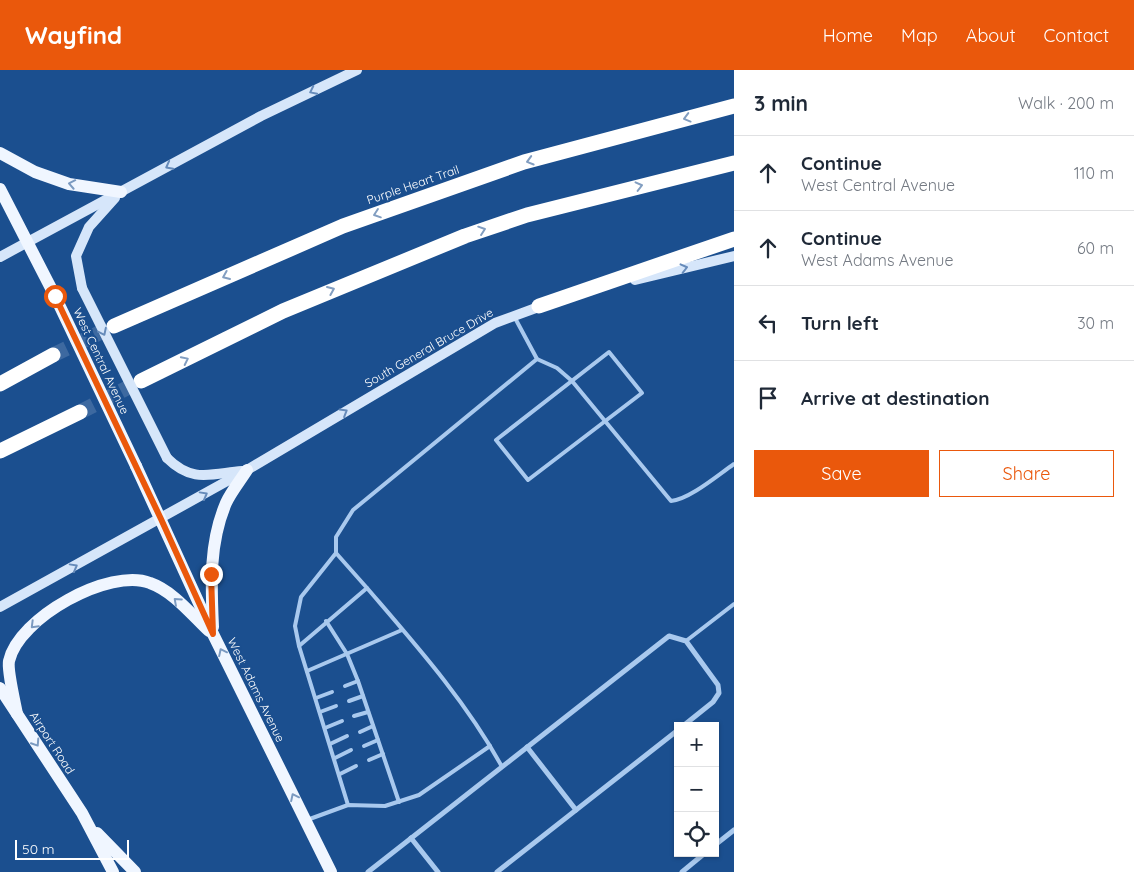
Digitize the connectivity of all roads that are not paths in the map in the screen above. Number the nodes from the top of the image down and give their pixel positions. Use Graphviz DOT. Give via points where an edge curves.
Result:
graph roads {
  1 [pos="357,70"];
  2 [pos="734,106"];
  3 [pos="0,153"];
  4 [pos="734,163"];
  5 [pos="0,189"];
  6 [pos="121,192"];
  7 [pos="734,239"];
  8 [pos="26,242"];
  9 [pos="734,256"];
  10 [pos="0,257"];
  11 [pos="539,306"];
  12 [pos="514,316"];
  13 [pos="114,326"];
  14 [pos="53,355"];
  15 [pos="537,359"];
  16 [pos="141,381"];
  17 [pos="572,381"];
  18 [pos="0,384"];
  19 [pos="80,412"];
  20 [pos="606,420"];
  21 [pos="0,451"];
  22 [pos="734,464"];
  23 [pos="247,470"];
  24 [pos="161,519"];
  25 [pos="336,553"];
  26 [pos="366,588"];
  27 [pos="734,604"];
  28 [pos="0,607"];
  29 [pos="326,621"];
  30 [pos="402,630"];
  31 [pos="213,634"];
  32 [pos="686,641"];
  33 [pos="299,646"];
  34 [pos="346,654"];
  35 [pos="307,671"];
  36 [pos="358,681"];
  37 [pos="345,686"];
  38 [pos="0,688"];
  39 [pos="332,692"];
  40 [pos="363,696"];
  41 [pos="316,698"];
  42 [pos="349,701"];
  43 [pos="0,706"];
  44 [pos="336,706"];
  45 [pos="320,712"];
  46 [pos="368,712"];
  47 [pos="17,714"];
  48 [pos="354,716"];
  49 [pos="342,721"];
  50 [pos="688,722"];
  51 [pos="373,726"];
  52 [pos="325,728"];
  53 [pos="360,732"];
  54 [pos="674,733"];
  55 [pos="346,736"];
  56 [pos="378,740"];
  57 [pos="330,744"];
  58 [pos="364,746"];
  59 [pos="490,746"];
  60 [pos="527,747"];
  61 [pos="352,750"];
  62 [pos="383,754"];
  63 [pos="335,758"];
  64 [pos="369,760"];
  65 [pos="356,766"];
  66 [pos="501,766"];
  67 [pos="340,774"];
  68 [pos="399,802"];
  69 [pos="348,805"];
  70 [pos="576,810"];
  71 [pos="82,813"];
  72 [pos="306,820"];
  73 [pos="734,830"];
  74 [pos="411,838"];
  75 [pos="719,842"];
  76 [pos="700,857"];
  77 [pos="113,872"];
  78 [pos="135,872"];
  79 [pos="331,872"];
  80 [pos="368,872"];
  81 [pos="438,872"];
  82 [pos="497,872"];
  83 [pos="682,872"];
  1 -- 6 [label="main road, one-way" via="261,116"];
  2 -- 13 [label="highway, Purple Heart Trail, one-way" via="524,162 361,220"];
  6 -- 3 [label="main road, one-way" via="68,184"];
  16 -- 4 [label="highway, one-way" via="283,311 465,236 527,215"];
  5 -- 8 [label="main road, West Central Avenue"];
  6 -- 8 [label="main road"];
  6 -- 23 [label="main road, one-way, bridge" via="89,227 76,256 82,288 167,458 177,468 192,475"];
  7 -- 11 [label="highway"];
  8 -- 10 [label="main road"];
  8 -- 24 [label="main road, West Central Avenue, bridge"];
  11 -- 9 [label="main road, South General Bruce Drive, one-way"];
  11 -- 12 [label="main road, South General Bruce Drive"];
  12 -- 15 [label="lane"];
  23 -- 12 [label="main road, South General Bruce Drive, one-way" via="495,323"];
  14 -- 18 [label="highway"];
  15 -- 17 [label="lane" via="557,368"];
  15 -- 25 [label="lane" via="353,510 336,537"];
  17 -- 20 [label="lane"];
  17 -- 20 [label="lane" via="609,352 642,393"];
  17 -- 20 [label="lane" via="496,440 528,480"];
  19 -- 21 [label="highway"];
  20 -- 22 [label="lane" via="671,500 685,496"];
  24 -- 23 [label="main road, South General Bruce Drive, one-way"];
  23 -- 31 [label="main road" via="226,501 215,534 211,574"];
  28 -- 24 [label="main road, South General Bruce Drive, one-way"];
  24 -- 31 [label="main road, West Adams Avenue"];
  25 -- 26 [label="lane"];
  25 -- 33 [label="lane" via="301,597 295,626"];
  26 -- 29 [label="lane"];
  26 -- 30 [label="lane"];
  27 -- 32 [label="lane"];
  29 -- 33 [label="lane"];
  29 -- 34 [label="lane"];
  30 -- 34 [label="lane"];
  30 -- 59 [label="lane" via="458,698"];
  31 -- 47 [label="main road, one-way" via="165,591 149,582 124,579 82,592 46,613 22,637 9,661"];
  72 -- 31 [label="main road, West Adams Avenue, one-way"];
  32 -- 50 [label="street" via="718,685 720,693"];
  32 -- 60 [label="street" via="669,636"];
  33 -- 35 [label="lane"];
  34 -- 35 [label="lane"];
  34 -- 36 [label="lane"];
  35 -- 41 [label="lane"];
  36 -- 37 [label="lane"];
  36 -- 40 [label="lane"];
  38 -- 47 [label="main road, Airport Road"];
  39 -- 41 [label="lane"];
  40 -- 42 [label="lane"];
  40 -- 46 [label="lane"];
  41 -- 45 [label="lane"];
  43 -- 47 [label="main road"];
  44 -- 45 [label="lane"];
  45 -- 52 [label="lane"];
  46 -- 48 [label="lane"];
  46 -- 51 [label="lane"];
  47 -- 71 [label="main road, Airport Road, one-way"];
  49 -- 52 [label="lane"];
  51 -- 53 [label="lane"];
  51 -- 56 [label="lane"];
  52 -- 57 [label="lane"];
  54 -- 70 [label="street"];
  55 -- 57 [label="lane"];
  56 -- 58 [label="lane"];
  56 -- 62 [label="lane"];
  57 -- 63 [label="lane"];
  59 -- 66 [label="lane"];
  59 -- 68 [label="lane" via="419,795"];
  60 -- 66 [label="street"];
  60 -- 70 [label="street"];
  61 -- 63 [label="lane"];
  62 -- 64 [label="lane"];
  62 -- 68 [label="lane"];
  63 -- 67 [label="lane"];
  65 -- 67 [label="lane"];
  66 -- 74 [label="street"];
  67 -- 69 [label="lane"];
  68 -- 69 [label="lane" via="385,806"];
  69 -- 72 [label="lane"];
  70 -- 82 [label="street"];
  71 -- 77 [label="main road, Airport Road"];
  71 -- 78 [label="main road, Airport Road"];
  72 -- 79 [label="main road, West Adams Avenue"];
  73 -- 75 [label="street"];
  74 -- 80 [label="street"];
  74 -- 81 [label="street"];
  76 -- 83 [label="street"];
}
